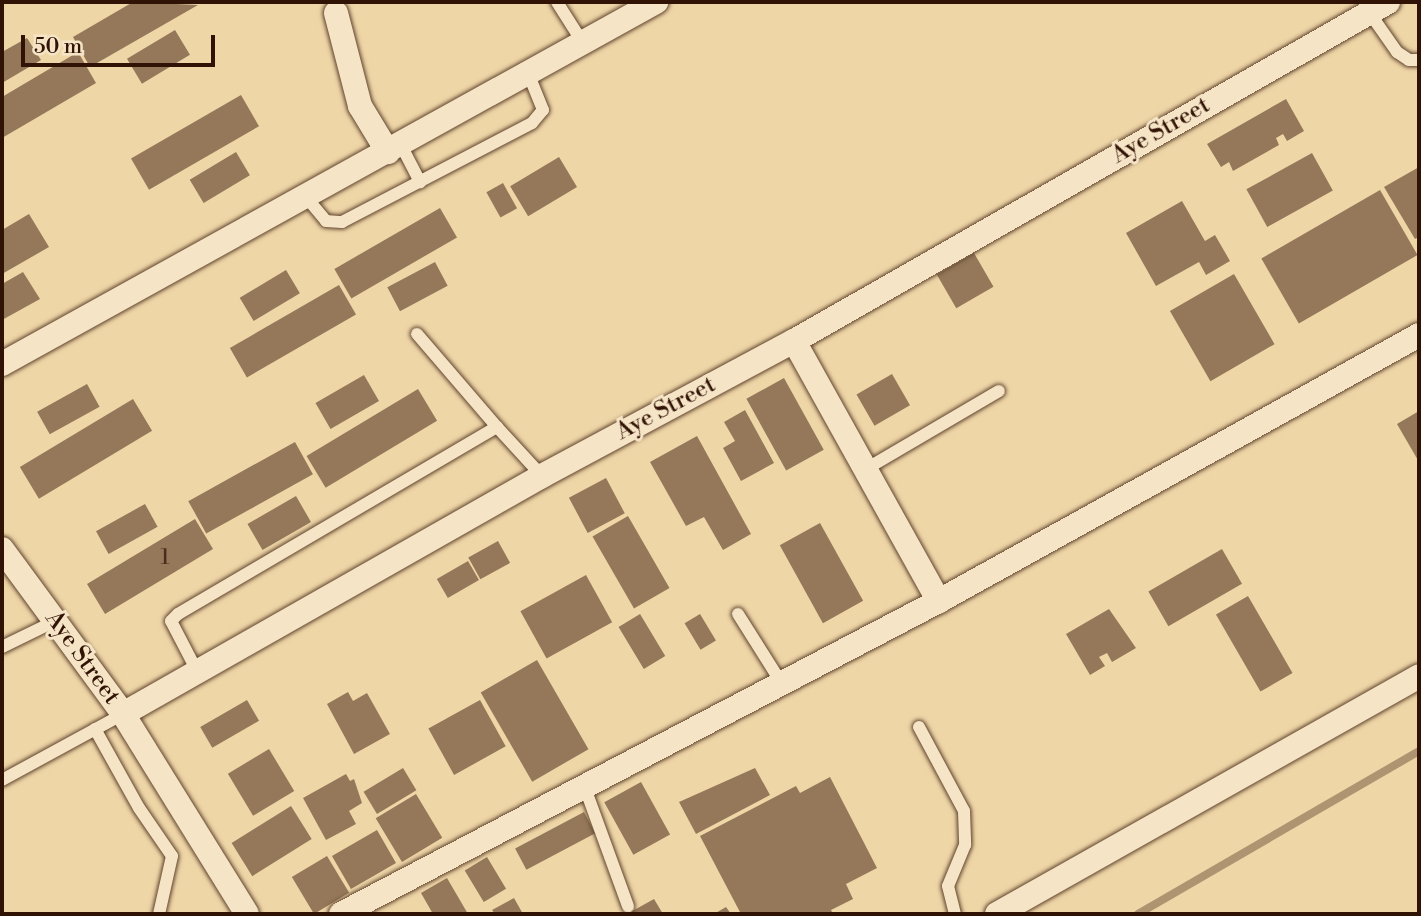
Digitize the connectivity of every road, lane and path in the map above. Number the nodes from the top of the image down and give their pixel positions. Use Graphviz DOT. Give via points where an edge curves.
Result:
graph roads {
  1 [pos="557,2"];
  2 [pos="656,2"];
  3 [pos="1382,5"];
  4 [pos="336,13"];
  5 [pos="583,43"];
  6 [pos="1419,60"];
  7 [pos="529,75"];
  8 [pos="394,148"];
  9 [pos="420,182"];
  10 [pos="306,197"];
  11 [pos="417,334"];
  12 [pos="1419,335"];
  13 [pos="794,341"];
  14 [pos="2,365"];
  15 [pos="999,391"];
  16 [pos="497,427"];
  17 [pos="866,469"];
  18 [pos="542,475"];
  19 [pos="2,549"];
  20 [pos="939,601"];
  21 [pos="738,614"];
  22 [pos="55,621"];
  23 [pos="2,647"];
  24 [pos="197,671"];
  25 [pos="1419,676"];
  26 [pos="782,684"];
  27 [pos="122,714"];
  28 [pos="919,727"];
  29 [pos="95,729"];
  30 [pos="2,780"];
  31 [pos="585,788"];
  32 [pos="628,906"];
  33 [pos="159,914"];
  34 [pos="247,914"];
  35 [pos="341,914"];
  36 [pos="955,914"];
  37 [pos="997,914"];
  1 -- 5 [label="lane"];
  2 -- 5 [label="street"];
  3 -- 6 [label="lane" via="1397,52"];
  3 -- 13 [label="street, Aye Street"];
  4 -- 8 [label="street" via="360,106"];
  5 -- 7 [label="street"];
  7 -- 8 [label="street"];
  7 -- 9 [label="lane" via="543,110 532,123"];
  8 -- 9 [label="lane"];
  8 -- 10 [label="street"];
  9 -- 10 [label="lane" via="342,222 326,221"];
  10 -- 14 [label="street"];
  11 -- 16 [label="lane"];
  12 -- 20 [label="street"];
  13 -- 17 [label="street"];
  13 -- 18 [label="street, Aye Street"];
  15 -- 17 [label="lane"];
  16 -- 18 [label="lane"];
  16 -- 24 [label="lane" via="178,614 171,621"];
  17 -- 20 [label="street"];
  18 -- 24 [label="street, Aye Street"];
  19 -- 22 [label="street, Aye Street"];
  20 -- 26 [label="street"];
  21 -- 26 [label="lane"];
  22 -- 23 [label="lane"];
  22 -- 27 [label="street, Aye Street"];
  24 -- 27 [label="street, Aye Street"];
  25 -- 37 [label="street"];
  26 -- 31 [label="street"];
  27 -- 29 [label="lane"];
  27 -- 34 [label="street"];
  28 -- 36 [label="lane" via="964,811 965,845 948,886"];
  29 -- 30 [label="lane"];
  29 -- 33 [label="lane" via="172,856"];
  31 -- 32 [label="lane"];
  31 -- 35 [label="street"];
}
